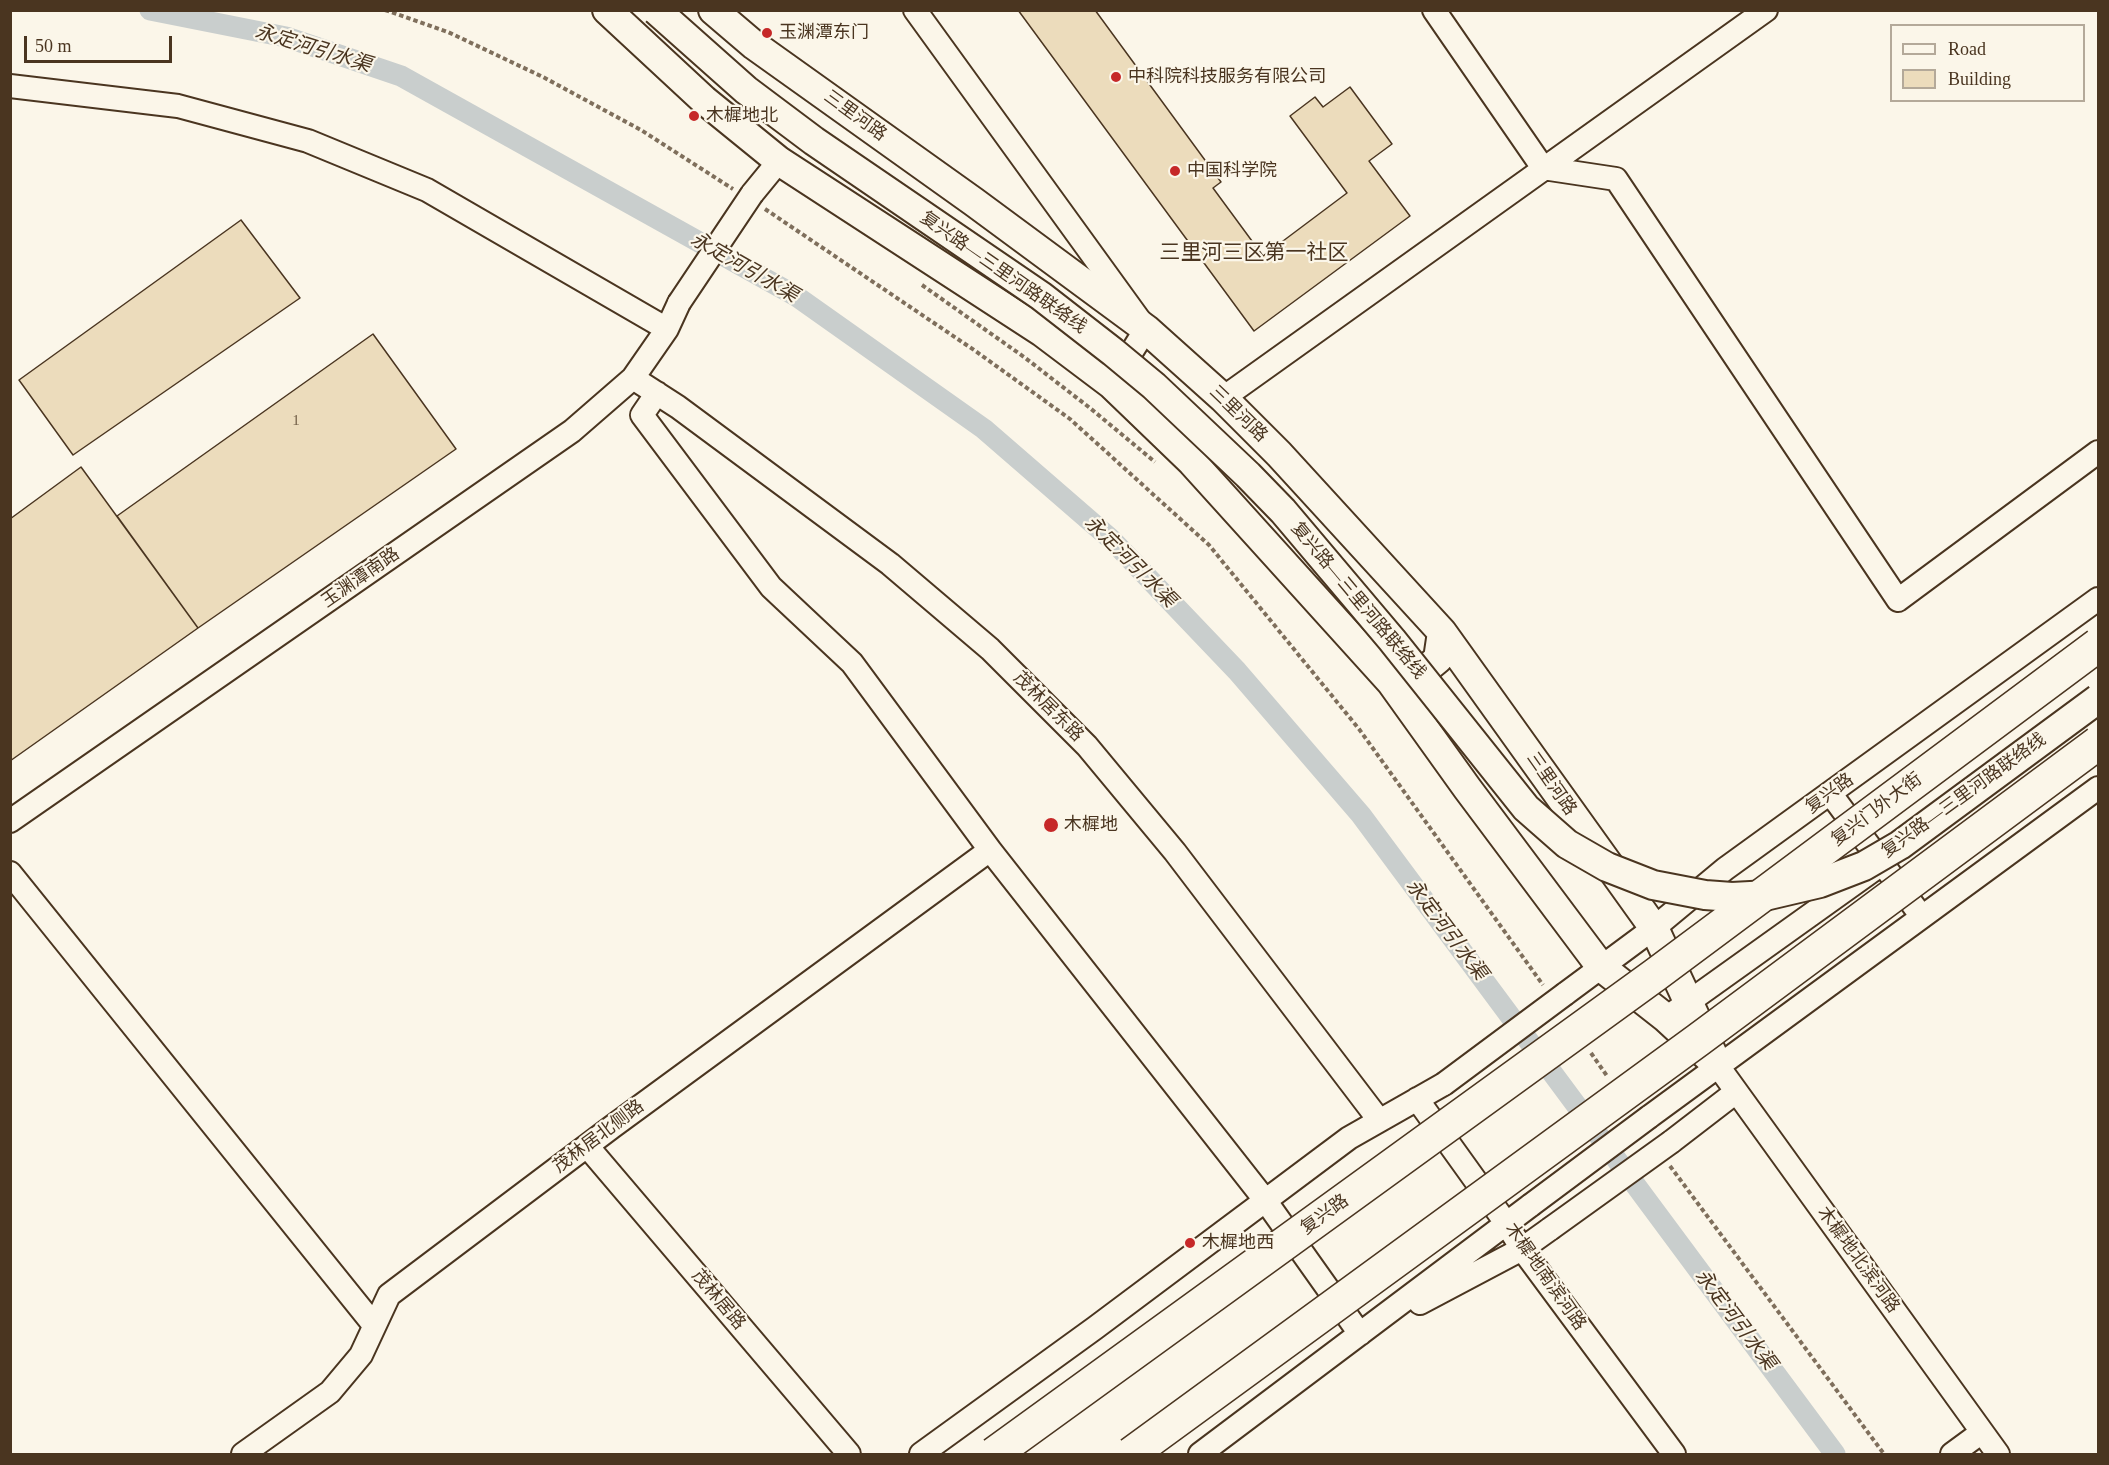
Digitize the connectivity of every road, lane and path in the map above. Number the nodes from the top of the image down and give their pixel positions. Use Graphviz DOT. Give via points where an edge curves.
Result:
graph roads {
  1 [pos="385,10"];
  2 [pos="607,10"];
  3 [pos="656,10"];
  4 [pos="713,10"];
  5 [pos="915,10"];
  6 [pos="1434,10"];
  7 [pos="1766,10"];
  8 [pos="10,86"];
  9 [pos="779,160"];
  10 [pos="1543,168"];
  11 [pos="752,199"];
  12 [pos="917,281"];
  13 [pos="667,329"];
  14 [pos="1146,329"];
  15 [pos="633,378"];
  16 [pos="1111,384"];
  17 [pos="657,393"];
  18 [pos="1223,398"];
  19 [pos="2098,452"];
  20 [pos="1157,464"];
  21 [pos="2098,599"];
  22 [pos="1442,632"];
  23 [pos="2098,645"];
  24 [pos="1391,682"];
  25 [pos="2098,699"];
  26 [pos="2098,743"];
  27 [pos="2098,788"];
  28 [pos="1830,793"];
  29 [pos="10,821"];
  30 [pos="990,850"];
  31 [pos="1882,864"];
  32 [pos="10,873"];
  33 [pos="1922,917"];
  34 [pos="1653,928"];
  35 [pos="1601,967"];
  36 [pos="1655,975"];
  37 [pos="1556,992"];
  38 [pos="1677,1010"];
  39 [pos="1587,1047"];
  40 [pos="1718,1065"];
  41 [pos="1614,1085"];
  42 [pos="1736,1092"];
  43 [pos="1417,1099"];
  44 [pos="1701,1118"];
  45 [pos="1379,1120"];
  46 [pos="587,1146"];
  47 [pos="1669,1151"];
  48 [pos="1264,1200"];
  49 [pos="1506,1223"];
  50 [pos="1522,1249"];
  51 [pos="374,1325"];
  52 [pos="1360,1334"];
  53 [pos="1982,1432"];
  54 [pos="243,1455"];
  55 [pos="849,1455"];
  56 [pos="921,1455"];
  57 [pos="994,1455"];
  58 [pos="1131,1455"];
  59 [pos="1200,1455"];
  60 [pos="1674,1455"];
  61 [pos="1884,1455"];
  62 [pos="1952,1455"];
  63 [pos="1998,1455"];
  1 -- 11 [label="path" via="448,32 543,77 641,130"];
  2 -- 9 [label="main road" via="704,100"];
  3 -- 25 [label="main road, 复兴路—三里河路联络线, bridge" via="746,90 1041,296 1154,386 1283,511 1526,808 1567,844 1607,867 1653,885 1705,895 1769,895 1820,883 1864,866 1900,845"];
  4 -- 14 [label="main road, 三里河路" via="754,45"];
  5 -- 14 [label="street"];
  6 -- 10 [label="street"];
  7 -- 10 [label="street"];
  8 -- 13 [label="street" via="178,106 308,141 427,189"];
  9 -- 11 [label="street, 玉渊潭南路"];
  9 -- 16 [label="main road" via="1042,333"];
  10 -- 18 [label="street"];
  10 -- 19 [label="street" via="1616,179 1898,600"];
  11 -- 13 [label="street, 玉渊潭南路, bridge" via="679,303"];
  11 -- 37 [label="path" via="1071,419 1209,545 1359,729"];
  12 -- 20 [label="path" via="1024,357"];
  13 -- 15 [label="street, 玉渊潭南路"];
  14 -- 16 [label="street"];
  14 -- 18 [label="main road, 三里河路"];
  15 -- 17 [label="street, 茂林居东路"];
  15 -- 29 [label="street, 玉渊潭南路" via="572,431"];
  16 -- 24 [label="main road" via="1192,462"];
  17 -- 30 [label="street" via="642,416 771,587 852,663"];
  17 -- 45 [label="street, 茂林居东路" via="890,564 990,649 1087,746 1175,852"];
  18 -- 22 [label="main road, 三里河路"];
  21 -- 28 [label="street, 复兴路"];
  22 -- 24 [label="main road" via="1438,659 1415,678"];
  22 -- 34 [label="main road, 三里河路"];
  23 -- 36 [label="highway, 复兴门外大街, bridge"];
  24 -- 35 [label="main road"];
  26 -- 58 [label="highway, bridge"];
  27 -- 33 [label="street"];
  28 -- 31 [label="street"];
  28 -- 34 [label="street, 复兴路" via="1725,869"];
  30 -- 46 [label="street, 茂林居北侧路"];
  30 -- 48 [label="street"];
  31 -- 33 [label="street"];
  31 -- 38 [label="street"];
  32 -- 51 [label="street"];
  33 -- 40 [label="street"];
  34 -- 35 [label="street, 复兴路"];
  34 -- 38 [label="main road, 三里河路"];
  35 -- 37 [label="street, 复兴路"];
  35 -- 38 [label="main road"];
  36 -- 57 [label="highway, 复兴路, bridge"];
  37 -- 43 [label="street, 复兴路, bridge" via="1444,1084"];
  38 -- 40 [label="main road, 三里河路"];
  39 -- 41 [label="path"];
  40 -- 42 [label="street, 木樨地北滨河路"];
  40 -- 44 [label="street"];
  40 -- 49 [label="street, bridge"];
  42 -- 44 [label="street"];
  42 -- 53 [label="street, 木樨地北滨河路"];
  43 -- 45 [label="street"];
  43 -- 49 [label="street, 木樨地南滨河路"];
  44 -- 47 [label="street"];
  45 -- 48 [label="street"];
  46 -- 51 [label="street, 茂林居北侧路" via="389,1295"];
  46 -- 55 [label="street, 茂林居路"];
  47 -- 50 [label="street, bridge"];
  47 -- 61 [label="path"];
  48 -- 52 [label="street"];
  48 -- 56 [label="street"];
  49 -- 50 [label="street, 木樨地南滨河路"];
  49 -- 52 [label="street"];
  50 -- 52 [label="street"];
  50 -- 60 [label="street, 木樨地南滨河路"];
  51 -- 54 [label="street, 茂林居北侧路" via="361,1354 330,1392"];
  52 -- 59 [label="street"];
  53 -- 62 [label="street"];
  53 -- 63 [label="street, 木樨地北滨河路"];
}
